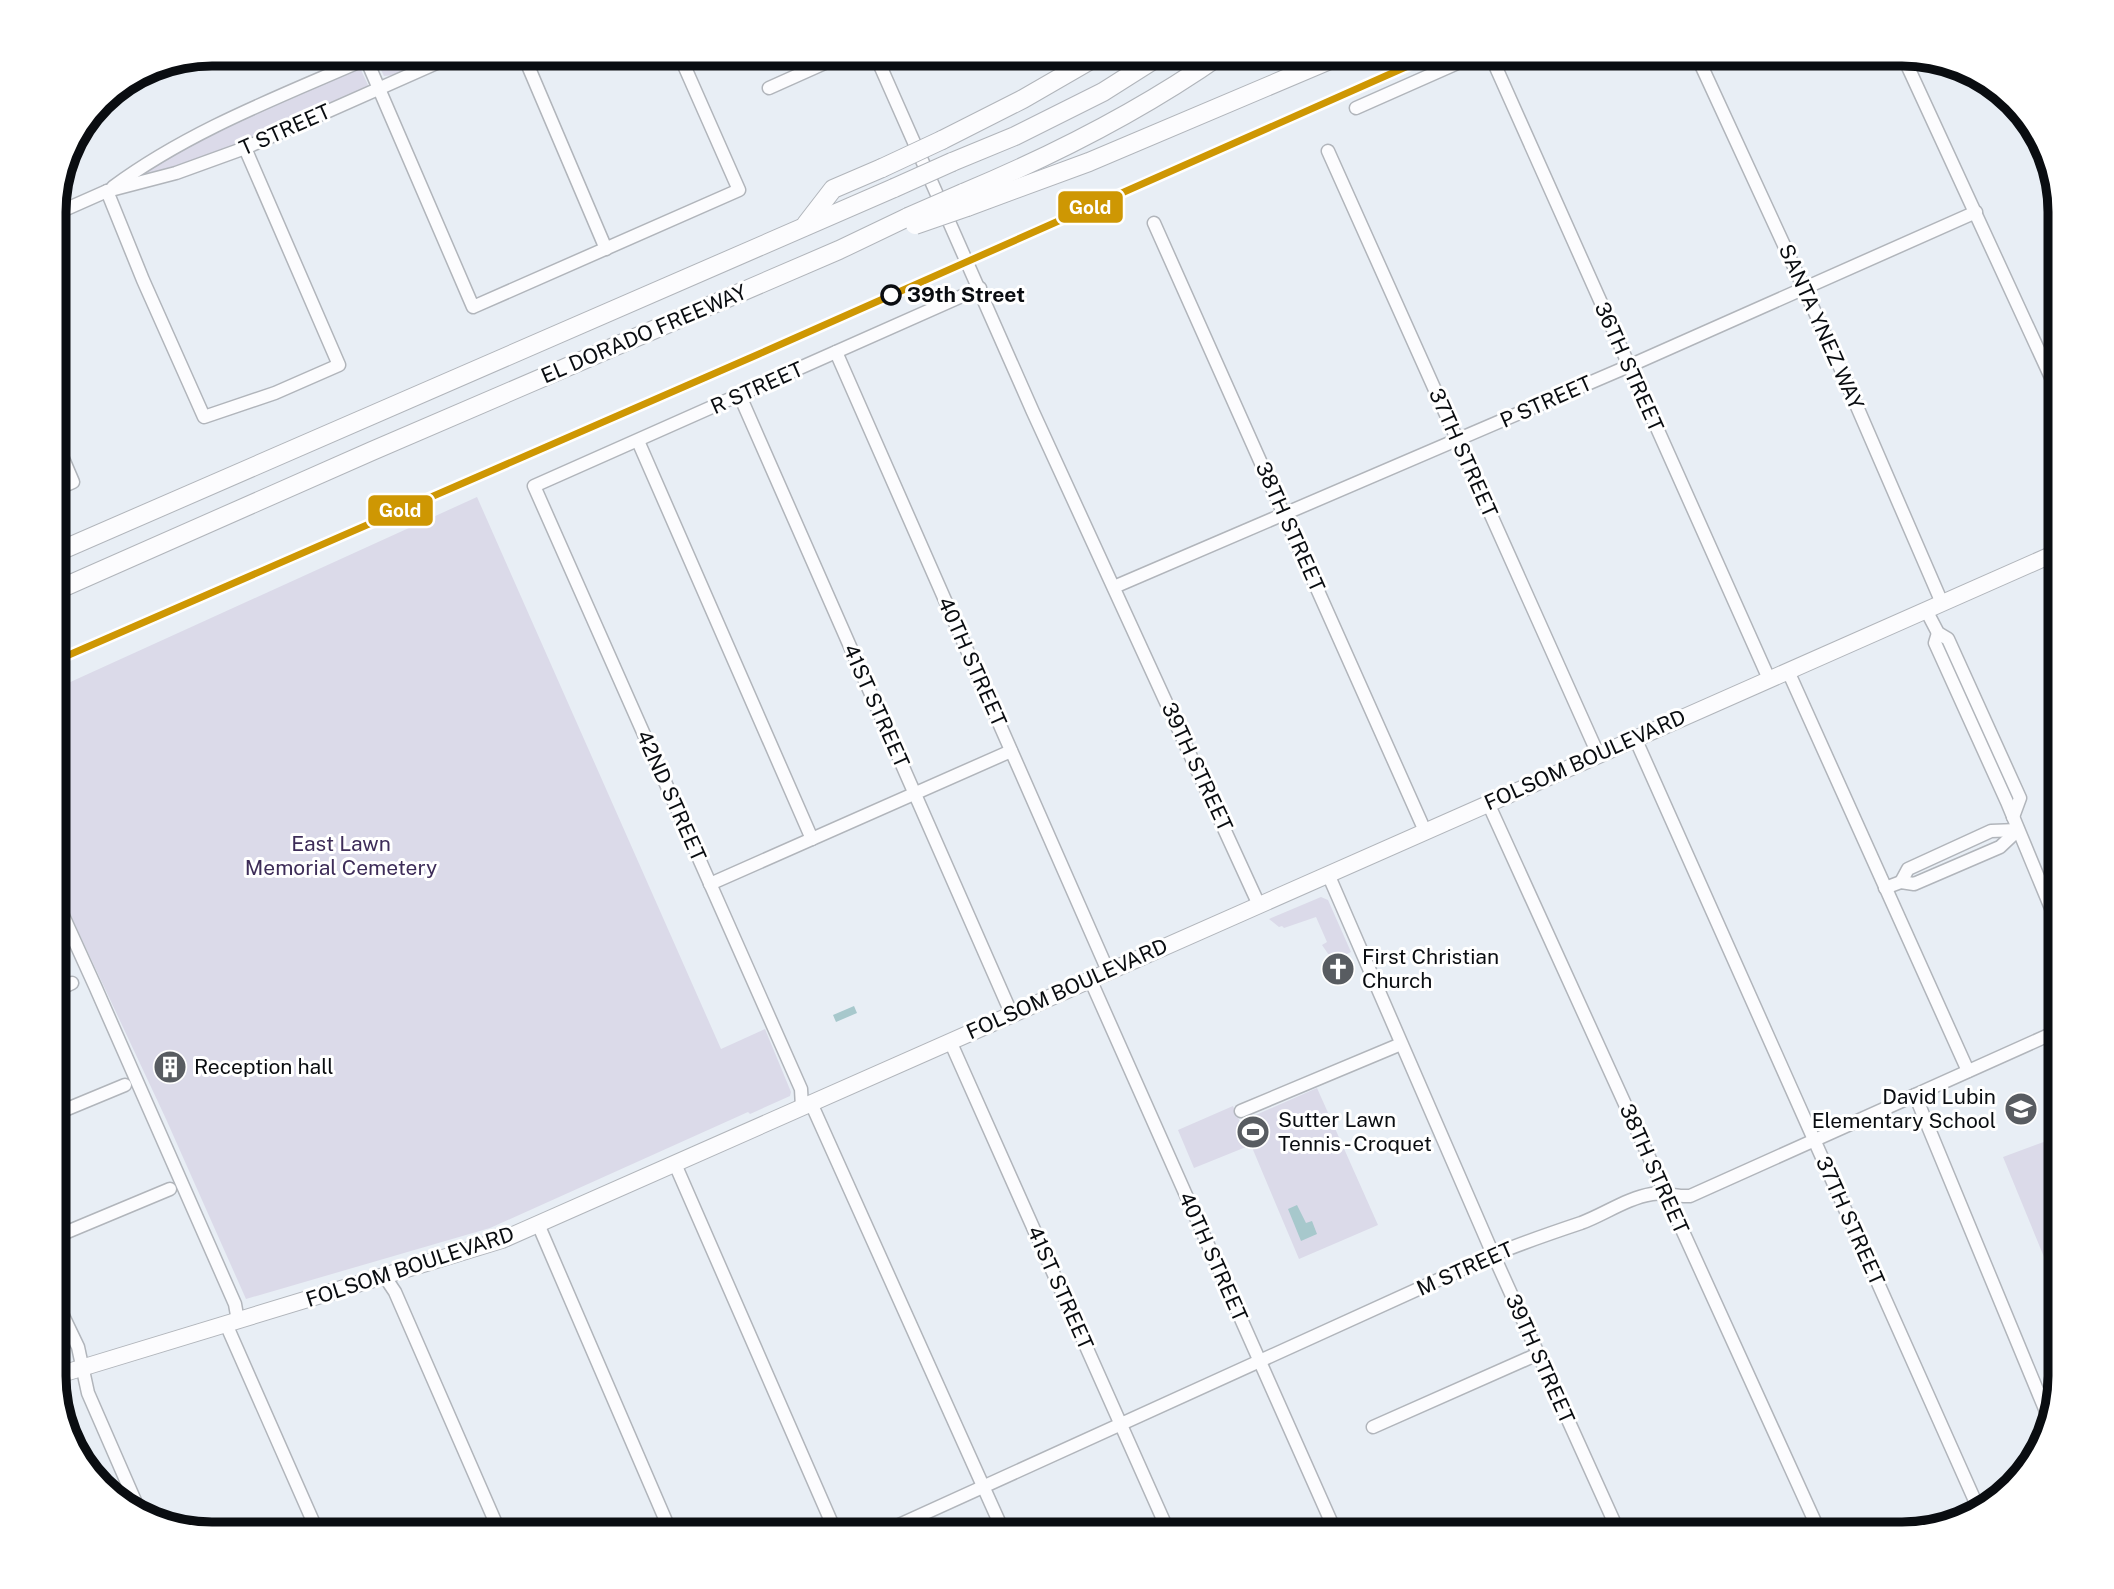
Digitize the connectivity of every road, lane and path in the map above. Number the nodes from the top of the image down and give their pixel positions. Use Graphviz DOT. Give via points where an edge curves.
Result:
graph roads {
  1 [pos="1079,66"];
  2 [pos="1143,66"];
  3 [pos="1202,66"];
  4 [pos="1314,66"];
  5 [pos="1450,66"];
  6 [pos="1495,66"];
  7 [pos="1702,66"];
  8 [pos="345,67"];
  9 [pos="373,67"];
  10 [pos="428,67"];
  11 [pos="528,67"];
  12 [pos="685,67"];
  13 [pos="817,67"];
  14 [pos="881,67"];
  15 [pos="1908,67"];
  16 [pos="380,88"];
  17 [pos="769,88"];
  18 [pos="1356,108"];
  19 [pos="245,148"];
  20 [pos="1328,151"];
  21 [pos="107,191"];
  22 [pos="965,200"];
  23 [pos="67,209"];
  24 [pos="1976,212"];
  25 [pos="1154,223"];
  26 [pos="803,227"];
  27 [pos="606,250"];
  28 [pos="980,288"];
  29 [pos="1804,288"];
  30 [pos="836,352"];
  31 [pos="1629,366"];
  32 [pos="2048,371"];
  33 [pos="740,396"];
  34 [pos="638,441"];
  35 [pos="1457,441"];
  36 [pos="67,468"];
  37 [pos="67,485"];
  38 [pos="534,486"];
  39 [pos="1285,515"];
  40 [pos="67,549"];
  41 [pos="2048,556"];
  42 [pos="67,586"];
  43 [pos="1115,587"];
  44 [pos="1934,606"];
  45 [pos="1938,633"];
  46 [pos="1788,671"];
  47 [pos="1769,679"];
  48 [pos="1974,692"];
  49 [pos="1961,698"];
  50 [pos="1635,738"];
  51 [pos="1011,751"];
  52 [pos="1598,754"];
  53 [pos="914,794"];
  54 [pos="1488,803"];
  55 [pos="2013,817"];
  56 [pos="2018,830"];
  57 [pos="1425,831"];
  58 [pos="812,839"];
  59 [pos="1328,874"];
  60 [pos="1901,881"];
  61 [pos="710,884"];
  62 [pos="1885,888"];
  63 [pos="2048,901"];
  64 [pos="1259,905"];
  65 [pos="67,924"];
  66 [pos="1108,971"];
  67 [pos="1090,979"];
  68 [pos="72,983"];
  69 [pos="67,985"];
  70 [pos="1012,1015"];
  71 [pos="2048,1035"];
  72 [pos="950,1041"];
  73 [pos="1401,1044"];
  74 [pos="1968,1071"];
  75 [pos="125,1085"];
  76 [pos="1915,1094"];
  77 [pos="806,1105"];
  78 [pos="67,1109"];
  79 [pos="1241,1111"];
  80 [pos="1814,1139"];
  81 [pos="676,1164"];
  82 [pos="170,1189"];
  83 [pos="1666,1194"];
  84 [pos="538,1224"];
  85 [pos="67,1232"];
  86 [pos="1493,1255"];
  87 [pos="385,1277"];
  88 [pos="232,1323"];
  89 [pos="67,1324"];
  90 [pos="1538,1354"];
  91 [pos="1260,1362"];
  92 [pos="82,1368"];
  93 [pos="67,1372"];
  94 [pos="2044,1407"];
  95 [pos="1121,1425"];
  96 [pos="1373,1427"];
  97 [pos="984,1487"];
  98 [pos="135,1500"];
  99 [pos="1976,1502"];
  100 [pos="314,1522"];
  101 [pos="495,1522"];
  102 [pos="666,1522"];
  103 [pos="831,1522"];
  104 [pos="906,1522"];
  105 [pos="999,1522"];
  106 [pos="1164,1522"];
  107 [pos="1331,1522"];
  108 [pos="1614,1522"];
  109 [pos="1815,1522"];
  1 -- 26 [label="highway, bridge" via="943,140 833,189"];
  2 -- 26 [label="highway, EL DORADO FREEWAY, bridge" via="1016,136"];
  3 -- 22 [label="highway" via="1118,119"];
  4 -- 22 [label="highway" via="1089,162"];
  5 -- 18 [label="street"];
  6 -- 31 [label="street, 36TH STREET"];
  7 -- 29 [label="street, SANTA YNEZ WAY"];
  8 -- 21 [label="street, T STREET" via="197,134"];
  9 -- 16 [label="street"];
  10 -- 16 [label="street, T STREET"];
  11 -- 27 [label="street"];
  12 -- 27 [label="street" via="739,190"];
  13 -- 17 [label="street"];
  14 -- 28 [label="street, 39TH STREET"];
  15 -- 24 [label="street"];
  16 -- 19 [label="street, T STREET"];
  16 -- 27 [label="street" via="474,307"];
  19 -- 21 [label="street, T STREET"];
  19 -- 21 [label="street" via="339,365 204,417"];
  20 -- 35 [label="street, 37TH STREET"];
  21 -- 23 [label="street, T STREET"];
  22 -- 42 [label="highway, EL DORADO FREEWAY, bridge" via="329,469"];
  24 -- 29 [label="street, P STREET"];
  24 -- 32 [label="street"];
  25 -- 39 [label="street, 38TH STREET"];
  26 -- 40 [label="highway, EL DORADO FREEWAY"];
  28 -- 30 [label="street, R STREET"];
  28 -- 43 [label="street, 39TH STREET"];
  29 -- 31 [label="street, P STREET"];
  29 -- 44 [label="street, SANTA YNEZ WAY"];
  30 -- 33 [label="street, R STREET"];
  30 -- 51 [label="street, 40TH STREET"];
  31 -- 35 [label="street, P STREET"];
  31 -- 47 [label="street, 36TH STREET"];
  33 -- 34 [label="street, R STREET"];
  33 -- 53 [label="street, 41ST STREET"];
  34 -- 38 [label="street, R STREET"];
  34 -- 58 [label="street"];
  35 -- 39 [label="street, P STREET"];
  35 -- 52 [label="street, 37TH STREET"];
  36 -- 37 [label="street" via="73,482"];
  38 -- 61 [label="street, 42ND STREET"];
  39 -- 43 [label="street, P STREET"];
  39 -- 57 [label="street, 38TH STREET"];
  41 -- 44 [label="main road, FOLSOM BOULEVARD"];
  43 -- 64 [label="street, 39TH STREET"];
  44 -- 45 [label="street, SANTA YNEZ WAY"];
  44 -- 46 [label="main road, FOLSOM BOULEVARD"];
  45 -- 48 [label="street, SANTA YNEZ WAY" via="1948,639"];
  45 -- 49 [label="street, SANTA YNEZ WAY" via="1935,643"];
  46 -- 47 [label="main road, FOLSOM BOULEVARD"];
  46 -- 62 [label="street"];
  47 -- 50 [label="main road, FOLSOM BOULEVARD"];
  48 -- 49 [label="street"];
  48 -- 55 [label="street, SANTA YNEZ WAY" via="2020,798"];
  49 -- 55 [label="street, SANTA YNEZ WAY"];
  50 -- 52 [label="main road, FOLSOM BOULEVARD"];
  50 -- 80 [label="street, 37TH STREET"];
  51 -- 53 [label="street"];
  51 -- 66 [label="street, 40TH STREET"];
  52 -- 54 [label="main road, FOLSOM BOULEVARD"];
  53 -- 58 [label="street"];
  53 -- 70 [label="street, 41ST STREET"];
  54 -- 57 [label="main road, FOLSOM BOULEVARD"];
  54 -- 83 [label="street, 38TH STREET"];
  55 -- 56 [label="street, SANTA YNEZ WAY"];
  56 -- 60 [label="street" via="2000,847 1914,884"];
  56 -- 60 [label="street" via="1991,831 1908,869"];
  56 -- 63 [label="street, SANTA YNEZ WAY"];
  57 -- 59 [label="main road, FOLSOM BOULEVARD"];
  58 -- 61 [label="street"];
  59 -- 64 [label="main road, FOLSOM BOULEVARD"];
  59 -- 73 [label="street, 39TH STREET"];
  60 -- 62 [label="street"];
  61 -- 77 [label="street, 42ND STREET"];
  62 -- 74 [label="street"];
  64 -- 66 [label="main road, FOLSOM BOULEVARD"];
  65 -- 88 [label="street" via="229,1292"];
  66 -- 67 [label="main road, FOLSOM BOULEVARD"];
  67 -- 70 [label="main road, FOLSOM BOULEVARD"];
  67 -- 91 [label="street, 40TH STREET"];
  68 -- 69 [label="street"];
  70 -- 72 [label="main road, FOLSOM BOULEVARD"];
  71 -- 74 [label="street, M STREET"];
  72 -- 77 [label="main road, FOLSOM BOULEVARD"];
  72 -- 95 [label="street, 41ST STREET"];
  73 -- 79 [label="street"];
  73 -- 86 [label="street, 39TH STREET"];
  74 -- 76 [label="street, M STREET"];
  75 -- 78 [label="street"];
  76 -- 80 [label="street, M STREET"];
  76 -- 94 [label="street"];
  77 -- 81 [label="main road, FOLSOM BOULEVARD"];
  77 -- 97 [label="street, 42ND STREET"];
  80 -- 83 [label="street, M STREET" via="1690,1196"];
  80 -- 99 [label="street, 37TH STREET"];
  81 -- 84 [label="main road, FOLSOM BOULEVARD"];
  81 -- 103 [label="street"];
  82 -- 85 [label="street"];
  83 -- 86 [label="street, M STREET" via="1641,1196"];
  83 -- 109 [label="street, 38TH STREET"];
  84 -- 87 [label="main road, FOLSOM BOULEVARD" via="478,1249"];
  84 -- 102 [label="street"];
  86 -- 90 [label="street, 39TH STREET"];
  86 -- 91 [label="street, M STREET"];
  87 -- 88 [label="main road, FOLSOM BOULEVARD"];
  87 -- 101 [label="street"];
  88 -- 92 [label="main road, FOLSOM BOULEVARD"];
  88 -- 100 [label="street"];
  89 -- 92 [label="street"];
  90 -- 96 [label="street"];
  90 -- 108 [label="street, 39TH STREET"];
  91 -- 95 [label="street, M STREET"];
  91 -- 107 [label="street, 40TH STREET"];
  92 -- 93 [label="main road, FOLSOM BOULEVARD"];
  92 -- 98 [label="street" via="88,1393"];
  95 -- 97 [label="street, M STREET"];
  95 -- 106 [label="street, 41ST STREET"];
  97 -- 104 [label="street, M STREET"];
  97 -- 105 [label="street, 42ND STREET"];
}
